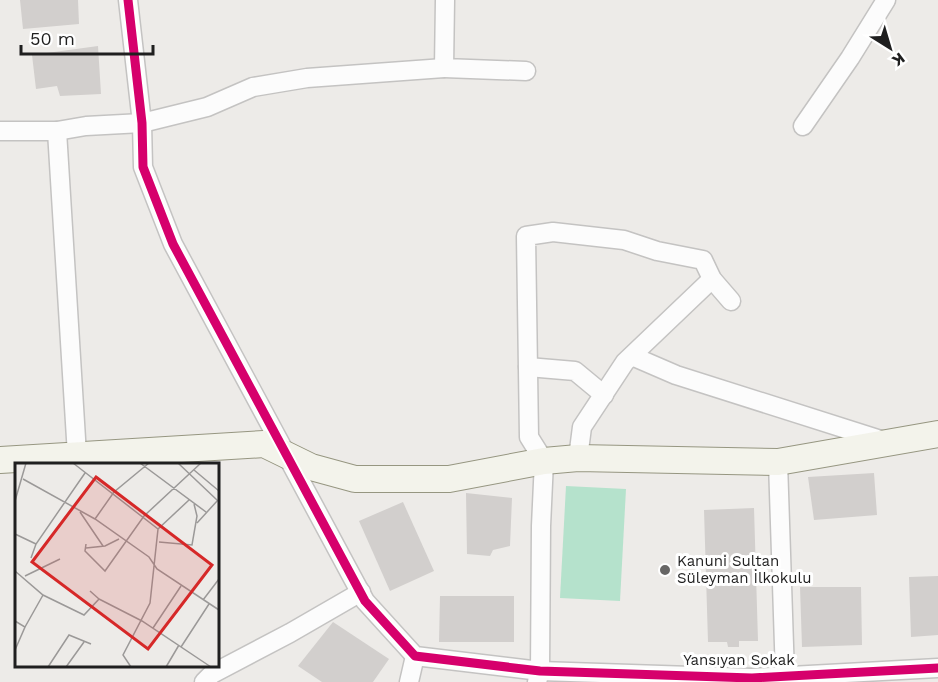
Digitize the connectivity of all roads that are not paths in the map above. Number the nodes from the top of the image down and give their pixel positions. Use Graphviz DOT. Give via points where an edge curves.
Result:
graph roads {
  1 [pos="128,0"];
  2 [pos="445,0"];
  3 [pos="886,0"];
  4 [pos="444,68"];
  5 [pos="526,71"];
  6 [pos="142,123"];
  7 [pos="803,126"];
  8 [pos="57,130"];
  9 [pos="0,131"];
  10 [pos="712,279"];
  11 [pos="731,301"];
  12 [pos="632,356"];
  13 [pos="528,367"];
  14 [pos="604,395"];
  15 [pos="938,434"];
  16 [pos="885,442"];
  17 [pos="77,455"];
  18 [pos="287,455"];
  19 [pos="578,458"];
  20 [pos="0,460"];
  21 [pos="544,461"];
  22 [pos="778,462"];
  23 [pos="361,592"];
  24 [pos="415,656"];
  25 [pos="938,668"];
  26 [pos="538,677"];
  27 [pos="782,679"];
  28 [pos="204,682"];
  29 [pos="409,682"];
  1 -- 6 [label="street"];
  2 -- 4 [label="street"];
  3 -- 7 [label="street"];
  4 -- 5 [label="street"];
  4 -- 6 [label="street" via="307,78 253,87 207,107"];
  6 -- 8 [label="street"];
  6 -- 18 [label="street" via="143,166 173,244"];
  8 -- 9 [label="street"];
  8 -- 17 [label="street"];
  10 -- 11 [label="street"];
  10 -- 12 [label="street"];
  10 -- 13 [label="street" via="703,260 624,240 554,232 526,236"];
  12 -- 14 [label="street"];
  12 -- 16 [label="street" via="676,375"];
  13 -- 14 [label="street" via="575,371"];
  13 -- 21 [label="street" via="529,437"];
  14 -- 19 [label="street" via="582,428"];
  15 -- 16 [label="street"];
  16 -- 22 [label="street"];
  17 -- 18 [label="street" via="264,444"];
  17 -- 20 [label="street"];
  18 -- 21 [label="street" via="312,467 356,479 450,479"];
  18 -- 23 [label="street"];
  19 -- 21 [label="street"];
  19 -- 22 [label="street"];
  21 -- 26 [label="street"];
  22 -- 27 [label="street"];
  23 -- 24 [label="street"];
  23 -- 28 [label="street"];
  24 -- 26 [label="street, Yansıyan Sokak"];
  24 -- 29 [label="street"];
  25 -- 27 [label="street, Yansıyan Sokak"];
  26 -- 27 [label="street, Yansıyan Sokak"];
}
